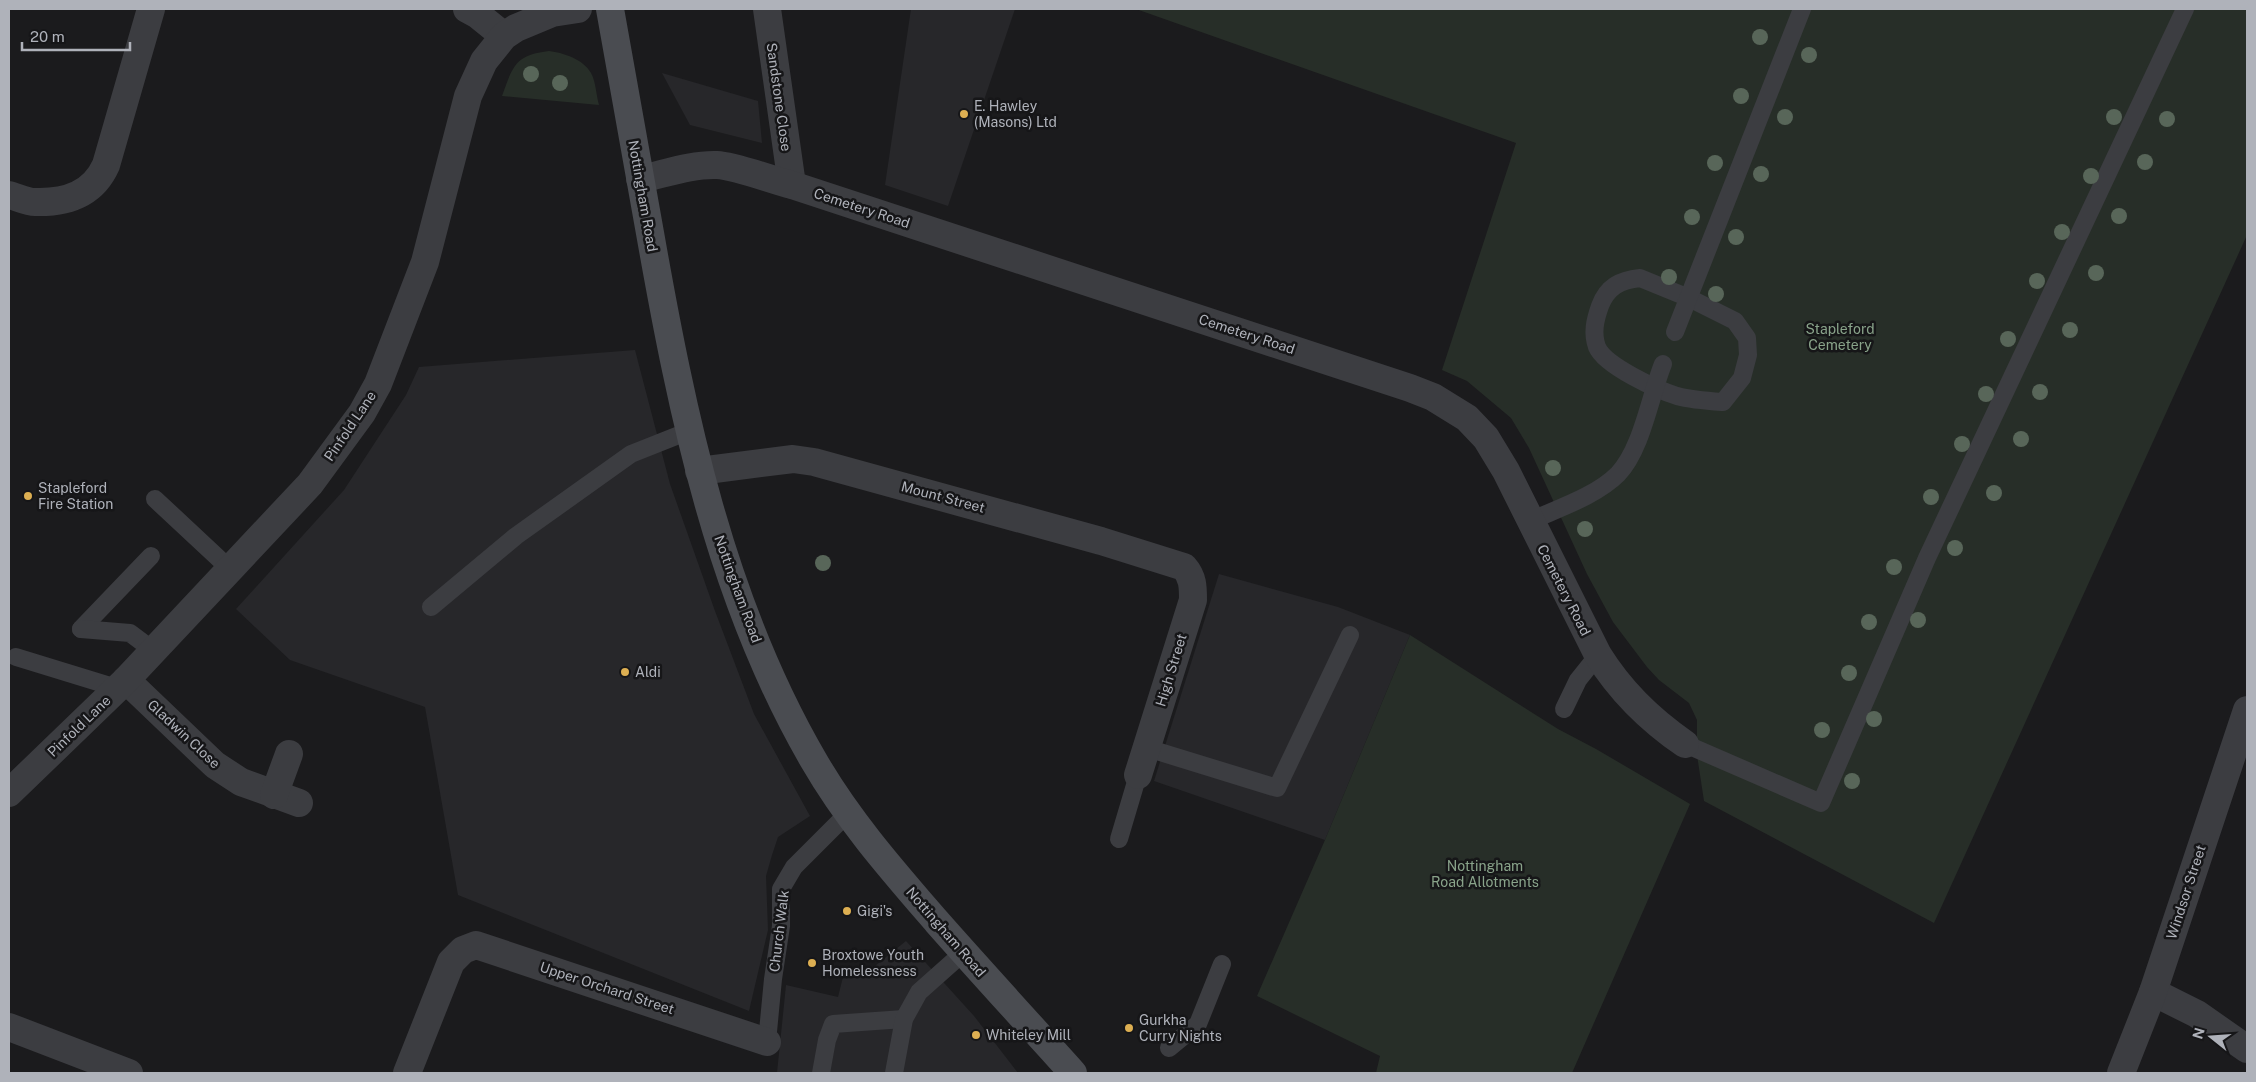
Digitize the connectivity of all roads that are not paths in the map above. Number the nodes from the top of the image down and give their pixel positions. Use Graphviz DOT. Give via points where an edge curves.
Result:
graph roads {
  1 [pos="151,9"];
  2 [pos="467,9"];
  3 [pos="578,9"];
  4 [pos="610,9"];
  5 [pos="767,9"];
  6 [pos="1802,9"];
  7 [pos="2185,9"];
  8 [pos="504,36"];
  9 [pos="640,179"];
  10 [pos="792,185"];
  11 [pos="9,195"];
  12 [pos="1689,298"];
  13 [pos="1675,332"];
  14 [pos="1663,364"];
  15 [pos="1654,386"];
  16 [pos="689,431"];
  17 [pos="699,471"];
  18 [pos="155,499"];
  19 [pos="1530,521"];
  20 [pos="151,556"];
  21 [pos="1184,567"];
  22 [pos="230,569"];
  23 [pos="431,607"];
  24 [pos="1350,635"];
  25 [pos="154,651"];
  26 [pos="1598,656"];
  27 [pos="16,657"];
  28 [pos="122,684"];
  29 [pos="1564,709"];
  30 [pos="2247,710"];
  31 [pos="1685,744"];
  32 [pos="1146,748"];
  33 [pos="289,754"];
  34 [pos="1138,775"];
  35 [pos="9,793"];
  36 [pos="847,814"];
  37 [pos="1119,839"];
  38 [pos="964,952"];
  39 [pos="1222,964"];
  40 [pos="2153,992"];
  41 [pos="904,1019"];
  42 [pos="9,1027"];
  43 [pos="767,1042"];
  44 [pos="1169,1048"];
  45 [pos="2247,1049"];
  46 [pos="129,1073"];
  47 [pos="407,1073"];
  48 [pos="821,1073"];
  49 [pos="894,1073"];
  50 [pos="1073,1073"];
  51 [pos="2121,1073"];
  1 -- 11 [label="street" via="101,176 91,188 59,200 34,202"];
  2 -- 8 [label="street"];
  3 -- 8 [label="street, Pinfold Lane" via="552,13"];
  4 -- 9 [label="main road, Nottingham Road"];
  5 -- 10 [label="street, Sandstone Close"];
  6 -- 12 [label="lane"];
  7 -- 31 [label="lane" via="1927,558 1821,803"];
  8 -- 22 [label="street, Pinfold Lane" via="484,61 468,96 425,262 378,384 362,413 310,484"];
  9 -- 10 [label="street, Cemetery Road" via="717,165"];
  9 -- 16 [label="main road, Nottingham Road"];
  10 -- 19 [label="street, Cemetery Road" via="1433,397 1468,418 1486,438"];
  12 -- 13 [label="lane"];
  12 -- 15 [label="lane" via="1736,321 1747,338 1748,355 1742,378 1723,402 1677,396"];
  12 -- 15 [label="lane" via="1640,278 1622,280 1603,297 1594,333 1598,349 1616,368"];
  14 -- 15 [label="lane"];
  15 -- 19 [label="lane" via="1644,425 1619,473 1588,494"];
  16 -- 17 [label="main road, Nottingham Road"];
  16 -- 23 [label="lane" via="631,454 516,536"];
  17 -- 21 [label="street, Mount Street" via="793,459 814,462 1102,541"];
  17 -- 36 [label="main road, Nottingham Road" via="739,598 769,671 814,761"];
  18 -- 22 [label="lane"];
  19 -- 26 [label="street, Cemetery Road"];
  20 -- 25 [label="lane" via="81,629 130,634"];
  21 -- 32 [label="street, High Street" via="1192,581 1193,600"];
  22 -- 25 [label="street, Pinfold Lane"];
  24 -- 32 [label="lane" via="1277,788"];
  25 -- 28 [label="street, Pinfold Lane"];
  26 -- 29 [label="lane" via="1578,680"];
  26 -- 31 [label="street, Cemetery Road" via="1613,679 1641,710"];
  27 -- 28 [label="lane"];
  28 -- 33 [label="street, Gladwin Close" via="215,765 241,782 286,799"];
  28 -- 35 [label="street, Pinfold Lane"];
  30 -- 40 [label="street, Windsor Street"];
  32 -- 34 [label="street, High Street"];
  34 -- 37 [label="lane"];
  36 -- 38 [label="main road, Nottingham Road"];
  36 -- 43 [label="lane, Church Walk" via="794,867 781,889 781,926"];
  38 -- 41 [label="lane" via="919,992"];
  38 -- 50 [label="main road, Nottingham Road"];
  39 -- 44 [label="lane" via="1198,1024"];
  40 -- 45 [label="street" via="2197,1014"];
  40 -- 51 [label="street, Windsor Street"];
  41 -- 48 [label="lane" via="833,1024"];
  41 -- 49 [label="lane"];
  42 -- 46 [label="street"];
  43 -- 47 [label="street, Upper Orchard Street" via="476,945 463,950 451,962"];
}
